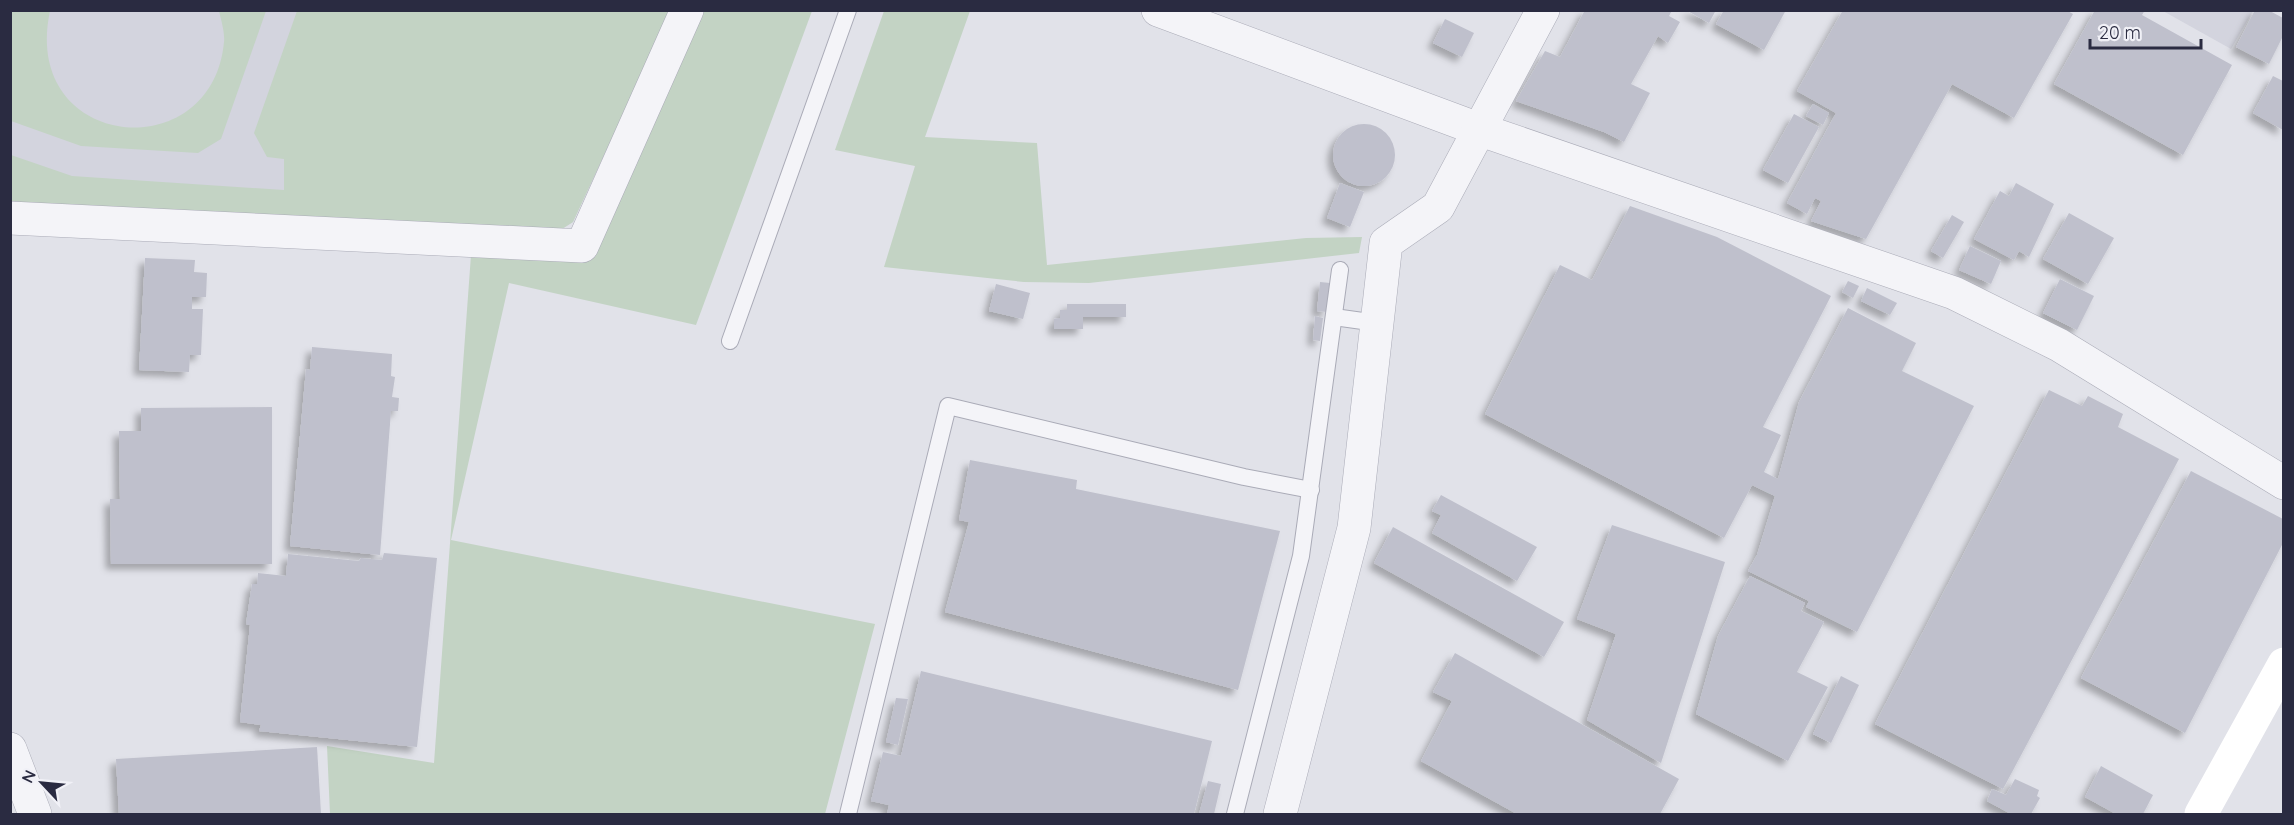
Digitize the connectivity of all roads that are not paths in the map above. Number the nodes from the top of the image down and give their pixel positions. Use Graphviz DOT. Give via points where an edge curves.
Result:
graph roads {
  1 [pos="687,10"];
  2 [pos="848,10"];
  3 [pos="1158,10"];
  4 [pos="1543,10"];
  5 [pos="1478,129"];
  6 [pos="10,218"];
  7 [pos="1340,270"];
  8 [pos="1334,317"];
  9 [pos="1377,323"];
  10 [pos="730,341"];
  11 [pos="2283,483"];
  12 [pos="1311,490"];
  13 [pos="2283,664"];
  14 [pos="10,749"];
  15 [pos="34,814"];
  16 [pos="848,814"];
  17 [pos="1235,814"];
  18 [pos="1280,814"];
  19 [pos="2200,814"];
  1 -- 6 [label="street" via="582,246"];
  2 -- 10 [label="lane"];
  3 -- 5 [label="street"];
  4 -- 5 [label="street"];
  5 -- 9 [label="street" via="1438,207 1386,243"];
  5 -- 11 [label="street" via="1954,293 2059,345"];
  7 -- 8 [label="lane"];
  8 -- 9 [label="lane"];
  8 -- 12 [label="lane"];
  9 -- 18 [label="street" via="1354,528"];
  12 -- 16 [label="lane" via="948,406"];
  12 -- 17 [label="lane" via="1301,556"];
  13 -- 19 [label="main road"];
  14 -- 15 [label="street"];
}
